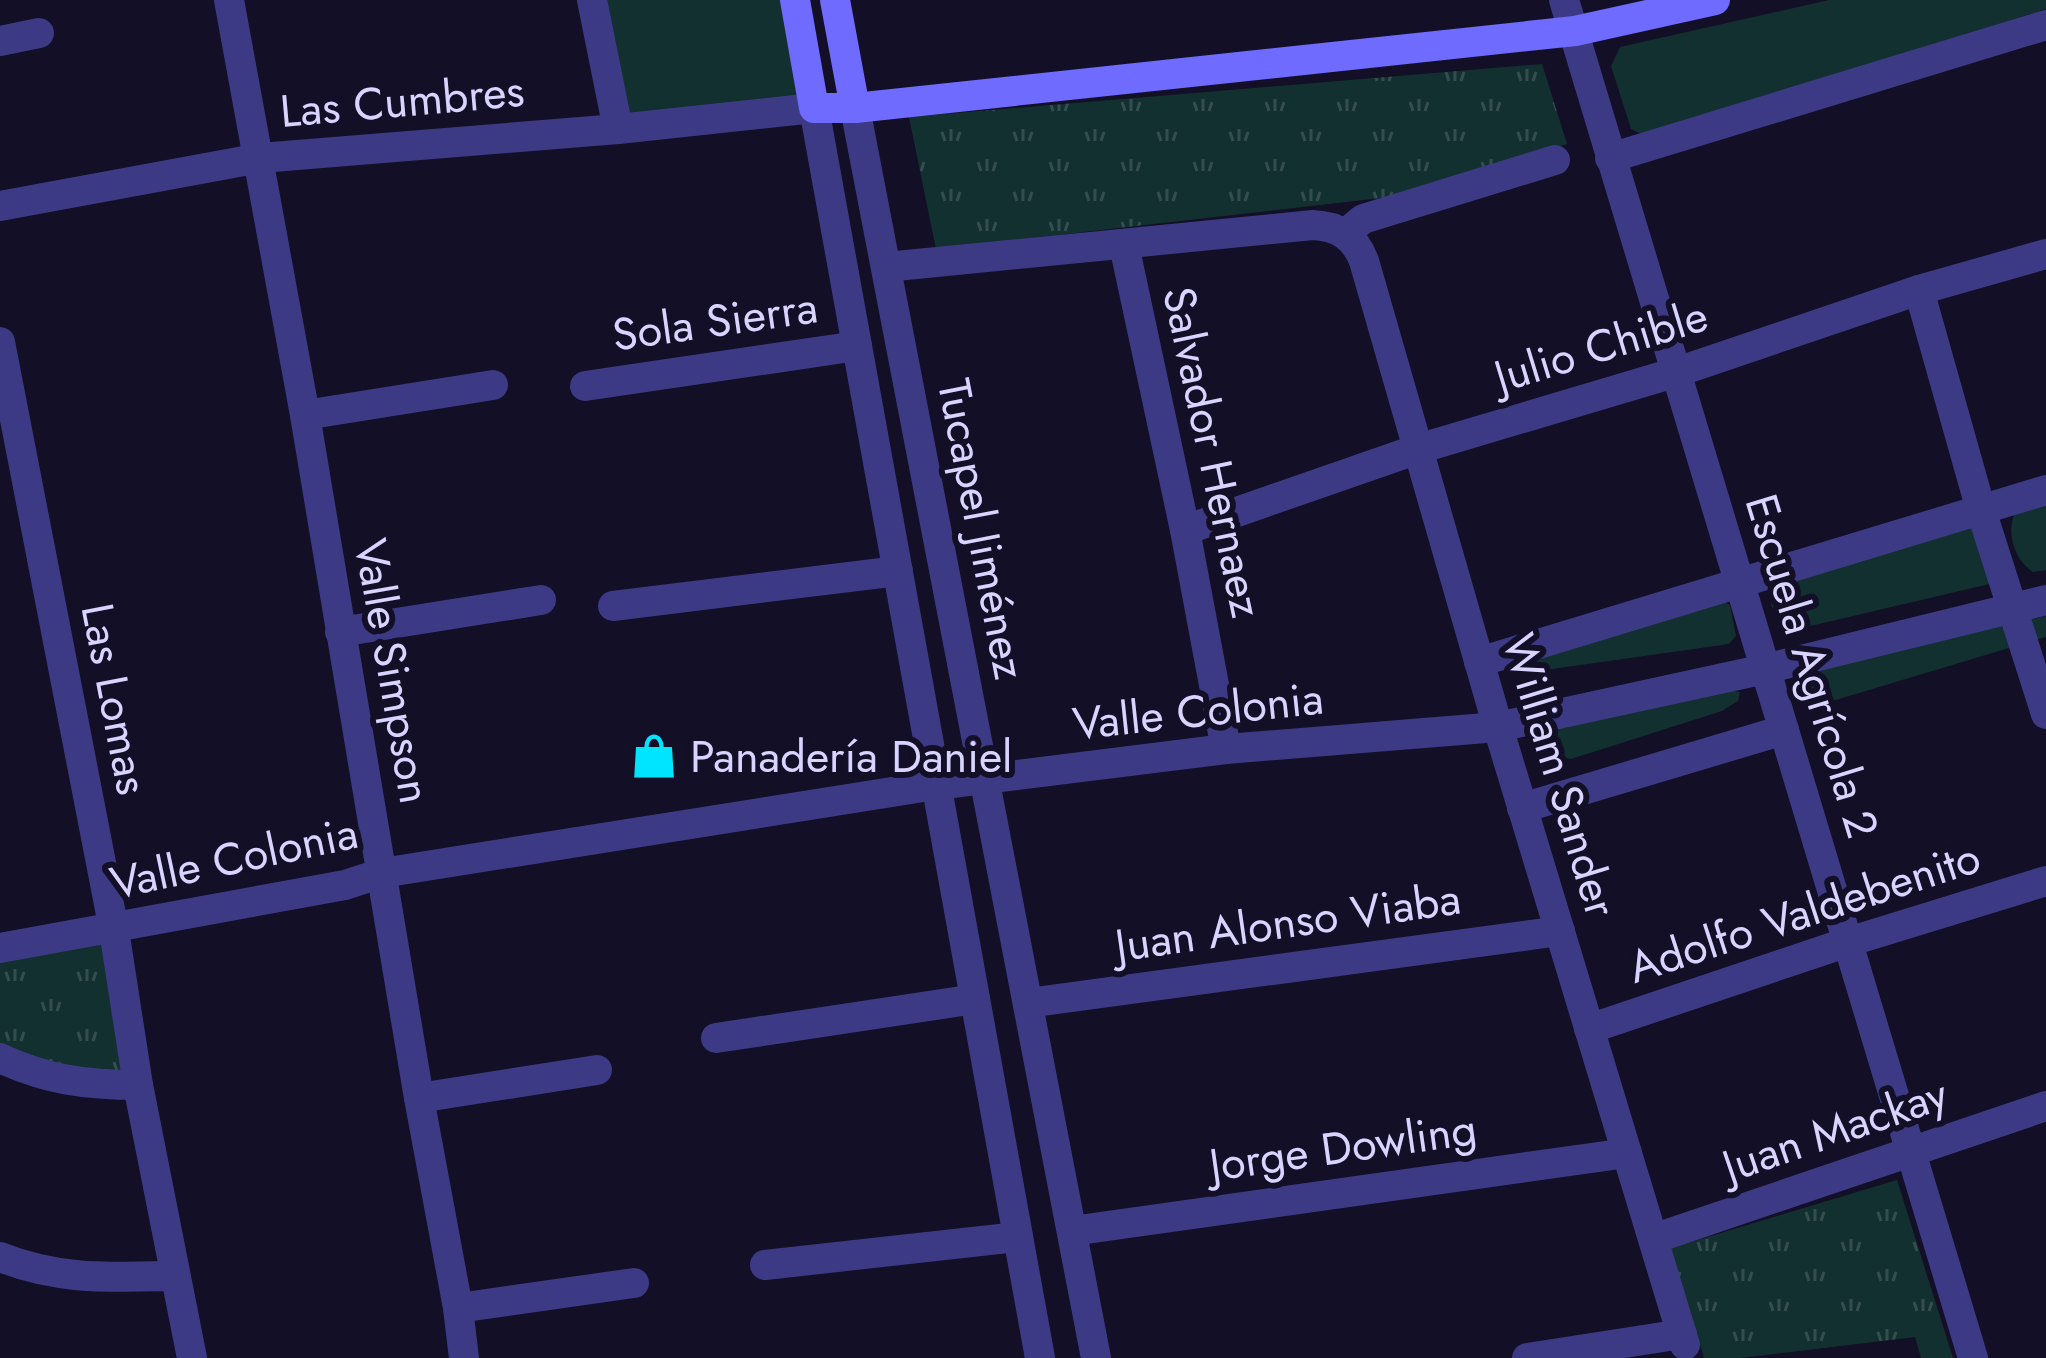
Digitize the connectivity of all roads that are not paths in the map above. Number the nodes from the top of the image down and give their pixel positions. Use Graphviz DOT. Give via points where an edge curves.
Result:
graph roads {
  1 [pos="230,0"];
  2 [pos="592,0"];
  3 [pos="795,0"];
  4 [pos="835,0"];
  5 [pos="1564,0"];
  6 [pos="1715,0"];
  7 [pos="2046,25"];
  8 [pos="1575,31"];
  9 [pos="38,33"];
  10 [pos="0,41"];
  11 [pos="814,108"];
  12 [pos="855,108"];
  13 [pos="618,128"];
  14 [pos="260,158"];
  15 [pos="1610,158"];
  16 [pos="1555,160"];
  17 [pos="0,206"];
  18 [pos="1345,234"];
  19 [pos="1124,244"];
  20 [pos="2046,254"];
  21 [pos="886,267"];
  22 [pos="1919,290"];
  23 [pos="0,342"];
  24 [pos="857,346"];
  25 [pos="1677,372"];
  26 [pos="493,385"];
  27 [pos="585,386"];
  28 [pos="305,415"];
  29 [pos="1418,449"];
  30 [pos="2046,490"];
  31 [pos="1982,510"];
  32 [pos="1185,530"];
  33 [pos="898,571"];
  34 [pos="1739,583"];
  35 [pos="541,600"];
  36 [pos="2046,600"];
  37 [pos="614,606"];
  38 [pos="2012,608"];
  39 [pos="340,632"];
  40 [pos="1479,662"];
  41 [pos="1766,669"];
  42 [pos="2046,714"];
  43 [pos="1498,727"];
  44 [pos="1784,730"];
  45 [pos="1226,749"];
  46 [pos="985,781"];
  47 [pos="936,785"];
  48 [pos="1522,808"];
  49 [pos="382,873"];
  50 [pos="2046,881"];
  51 [pos="114,930"];
  52 [pos="1560,931"];
  53 [pos="1848,941"];
  54 [pos="0,948"];
  55 [pos="975,999"];
  56 [pos="1028,1003"];
  57 [pos="1589,1029"];
  58 [pos="716,1038"];
  59 [pos="0,1058"];
  60 [pos="597,1070"];
  61 [pos="138,1085"];
  62 [pos="419,1098"];
  63 [pos="2046,1106"];
  64 [pos="1912,1151"];
  65 [pos="1627,1153"];
  66 [pos="1072,1231"];
  67 [pos="1018,1238"];
  68 [pos="1653,1239"];
  69 [pos="0,1257"];
  70 [pos="765,1264"];
  71 [pos="176,1276"];
  72 [pos="634,1283"];
  73 [pos="458,1309"];
  74 [pos="192,1358"];
  75 [pos="464,1358"];
  76 [pos="1040,1358"];
  77 [pos="1096,1358"];
  78 [pos="1527,1358"];
  79 [pos="1973,1358"];
  1 -- 14 [label="street, Valle Simpson"];
  2 -- 13 [label="street"];
  3 -- 11 [label="street, Tucapel Jiménez"];
  4 -- 12 [label="street, Tucapel Jiménez"];
  5 -- 8 [label="street, Escuela Agrícola 2"];
  6 -- 8 [label="street"];
  7 -- 15 [label="street"];
  8 -- 12 [label="street"];
  8 -- 15 [label="street, Escuela Agrícola 2"];
  9 -- 10 [label="street"];
  11 -- 12 [label="street"];
  11 -- 13 [label="street, Las Cumbres"];
  11 -- 24 [label="street, Tucapel Jiménez"];
  12 -- 21 [label="street, Tucapel Jiménez"];
  13 -- 14 [label="street, Las Cumbres"];
  14 -- 17 [label="street, Las Cumbres"];
  14 -- 28 [label="street, Valle Simpson"];
  15 -- 25 [label="street, Escuela Agrícola 2"];
  16 -- 18 [label="street" via="1363,219"];
  18 -- 19 [label="street" via="1313,225"];
  18 -- 29 [label="street, William Sander" via="1364,261"];
  19 -- 21 [label="street"];
  19 -- 32 [label="street, Salvador Hernaez"];
  20 -- 22 [label="street, Julio Chible"];
  21 -- 46 [label="street, Tucapel Jiménez"];
  22 -- 25 [label="street, Julio Chible"];
  22 -- 31 [label="street"];
  23 -- 51 [label="street, Las Lomas"];
  24 -- 27 [label="street, Sola Sierra"];
  24 -- 33 [label="street, Tucapel Jiménez"];
  25 -- 29 [label="street, Julio Chible"];
  25 -- 34 [label="street, Escuela Agrícola 2"];
  26 -- 28 [label="street"];
  28 -- 39 [label="street, Valle Simpson"];
  29 -- 32 [label="street, Julio Chible"];
  29 -- 40 [label="street, William Sander"];
  30 -- 31 [label="street"];
  31 -- 34 [label="street"];
  31 -- 38 [label="street"];
  32 -- 45 [label="street, Salvador Hernaez"];
  33 -- 37 [label="street"];
  33 -- 47 [label="street, Tucapel Jiménez"];
  34 -- 40 [label="street"];
  34 -- 41 [label="street, Escuela Agrícola 2"];
  35 -- 39 [label="street"];
  36 -- 38 [label="street, Valle Colonia"];
  38 -- 41 [label="street, Valle Colonia"];
  38 -- 42 [label="street"];
  39 -- 49 [label="street, Valle Simpson"];
  40 -- 43 [label="street, William Sander"];
  41 -- 43 [label="street, Valle Colonia"];
  41 -- 44 [label="street, Escuela Agrícola 2"];
  43 -- 45 [label="street, Valle Colonia"];
  43 -- 48 [label="street, William Sander"];
  44 -- 48 [label="street"];
  44 -- 53 [label="street, Escuela Agrícola 2"];
  45 -- 46 [label="street, Valle Colonia"];
  46 -- 47 [label="street, Valle Colonia"];
  46 -- 56 [label="street, Tucapel Jiménez"];
  47 -- 49 [label="street, Valle Colonia"];
  47 -- 55 [label="street, Tucapel Jiménez"];
  48 -- 52 [label="street, William Sander"];
  49 -- 51 [label="street, Valle Colonia"];
  49 -- 62 [label="street, Valle Simpson"];
  50 -- 53 [label="street, Adolfo Valdebenito"];
  51 -- 54 [label="street, Valle Colonia"];
  51 -- 61 [label="street, Las Lomas"];
  52 -- 56 [label="street, Juan Alonso Viaba"];
  52 -- 57 [label="street, William Sander"];
  53 -- 57 [label="street, Adolfo Valdebenito"];
  53 -- 64 [label="street, Escuela Agrícola 2"];
  55 -- 58 [label="street"];
  55 -- 67 [label="street, Tucapel Jiménez"];
  56 -- 66 [label="street, Tucapel Jiménez"];
  57 -- 65 [label="street, William Sander"];
  59 -- 61 [label="street" via="62,1081"];
  60 -- 62 [label="street"];
  61 -- 71 [label="street, Las Lomas"];
  62 -- 73 [label="street, Valle Simpson"];
  63 -- 64 [label="street, Juan Mackay"];
  64 -- 68 [label="street, Juan Mackay"];
  64 -- 79 [label="street, Escuela Agrícola 2"];
  65 -- 66 [label="street, Jorge Dowling"];
  65 -- 68 [label="street, William Sander"];
  66 -- 77 [label="street, Tucapel Jiménez"];
  67 -- 70 [label="street"];
  67 -- 76 [label="street, Tucapel Jiménez"];
  68 -- 78 [label="street, William Sander" via="1683,1340"];
  69 -- 71 [label="street" via="76,1276"];
  71 -- 74 [label="street, Las Lomas"];
  72 -- 73 [label="street"];
  73 -- 75 [label="street, Valle Simpson"];
}
